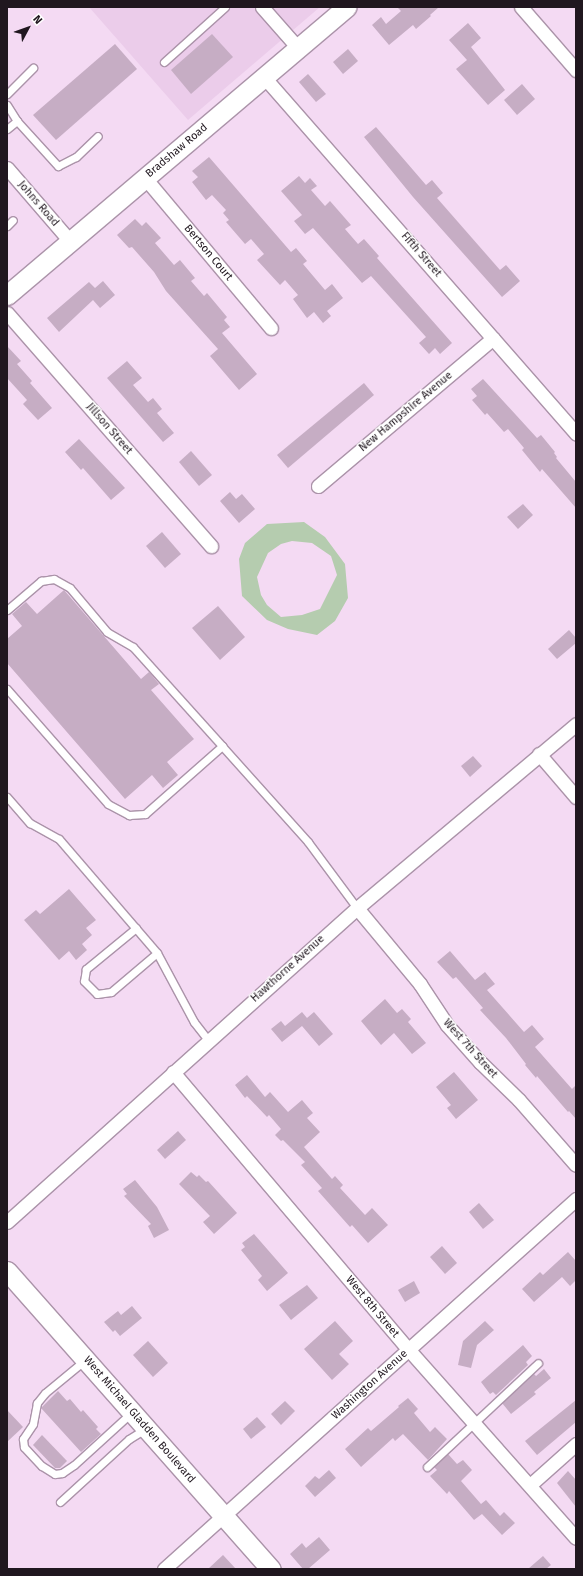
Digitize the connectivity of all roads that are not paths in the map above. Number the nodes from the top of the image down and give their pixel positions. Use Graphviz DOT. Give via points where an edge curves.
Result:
graph roads {
  1 [pos="225,7"];
  2 [pos="262,7"];
  3 [pos="346,7"];
  4 [pos="521,7"];
  5 [pos="298,48"];
  6 [pos="164,62"];
  7 [pos="33,68"];
  8 [pos="576,70"];
  9 [pos="264,77"];
  10 [pos="7,94"];
  11 [pos="7,105"];
  12 [pos="17,121"];
  13 [pos="7,129"];
  14 [pos="98,136"];
  15 [pos="7,168"];
  16 [pos="146,178"];
  17 [pos="13,220"];
  18 [pos="7,226"];
  19 [pos="70,241"];
  20 [pos="7,295"];
  21 [pos="7,313"];
  22 [pos="272,328"];
  23 [pos="493,338"];
  24 [pos="576,434"];
  25 [pos="318,486"];
  26 [pos="211,546"];
  27 [pos="7,610"];
  28 [pos="7,690"];
  29 [pos="576,724"];
  30 [pos="222,746"];
  31 [pos="539,754"];
  32 [pos="576,797"];
  33 [pos="7,798"];
  34 [pos="357,908"];
  35 [pos="136,928"];
  36 [pos="158,953"];
  37 [pos="208,1040"];
  38 [pos="173,1072"];
  39 [pos="576,1165"];
  40 [pos="576,1199"];
  41 [pos="7,1222"];
  42 [pos="7,1271"];
  43 [pos="409,1350"];
  44 [pos="86,1359"];
  45 [pos="538,1363"];
  46 [pos="132,1412"];
  47 [pos="474,1422"];
  48 [pos="147,1428"];
  49 [pos="576,1444"];
  50 [pos="427,1467"];
  51 [pos="530,1485"];
  52 [pos="60,1502"];
  53 [pos="223,1515"];
  54 [pos="576,1538"];
  55 [pos="164,1569"];
  56 [pos="271,1569"];
  1 -- 6 [label="lane"];
  2 -- 5 [label="street"];
  3 -- 5 [label="street, Bradshaw Road"];
  4 -- 8 [label="street"];
  5 -- 9 [label="street, Bradshaw Road"];
  7 -- 10 [label="lane"];
  9 -- 16 [label="street, Bradshaw Road"];
  9 -- 23 [label="street, Fifth Street"];
  11 -- 12 [label="lane"];
  12 -- 13 [label="lane"];
  12 -- 14 [label="lane" via="58,166 76,157"];
  15 -- 19 [label="street, Johns Road"];
  16 -- 19 [label="street, Bradshaw Road"];
  16 -- 22 [label="street, Bertson Court"];
  17 -- 18 [label="lane"];
  19 -- 20 [label="street, Bradshaw Road"];
  21 -- 26 [label="street, Jillson Street"];
  23 -- 24 [label="street, Fifth Street"];
  23 -- 25 [label="street, New Hampshire Avenue"];
  27 -- 30 [label="lane" via="41,581 54,579 70,588 107,632 133,647"];
  28 -- 30 [label="lane" via="108,804 129,815 145,814"];
  29 -- 31 [label="street, Hawthorne Avenue"];
  30 -- 34 [label="lane" via="308,842"];
  31 -- 32 [label="street"];
  31 -- 34 [label="street, Hawthorne Avenue"];
  33 -- 35 [label="lane" via="30,823 59,839"];
  34 -- 37 [label="street, Hawthorne Avenue"];
  34 -- 39 [label="street, West 7th Street" via="420,984 447,1025 519,1100"];
  35 -- 36 [label="lane"];
  35 -- 36 [label="lane" via="86,969 84,981 97,994 111,992"];
  36 -- 37 [label="lane" via="194,1022"];
  37 -- 38 [label="street, Hawthorne Avenue"];
  38 -- 41 [label="street, Hawthorne Avenue"];
  38 -- 43 [label="street, West 8th Street"];
  40 -- 43 [label="street, Washington Avenue"];
  42 -- 44 [label="street, West Michael Gladden Boulevard"];
  43 -- 47 [label="street, West 8th Street"];
  43 -- 53 [label="street, Washington Avenue"];
  44 -- 46 [label="street, West Michael Gladden Boulevard"];
  44 -- 46 [label="lane" via="45,1393 37,1403 33,1424 23,1439 24,1447 42,1466 55,1474 62,1473"];
  45 -- 47 [label="lane"];
  46 -- 48 [label="street, West Michael Gladden Boulevard"];
  47 -- 50 [label="lane"];
  47 -- 51 [label="street, West 8th Street"];
  48 -- 52 [label="lane" via="129,1439"];
  48 -- 53 [label="street, West Michael Gladden Boulevard"];
  49 -- 51 [label="street"];
  51 -- 54 [label="street, West 8th Street"];
  53 -- 55 [label="street, Washington Avenue"];
  53 -- 56 [label="street, West Michael Gladden Boulevard"];
}
